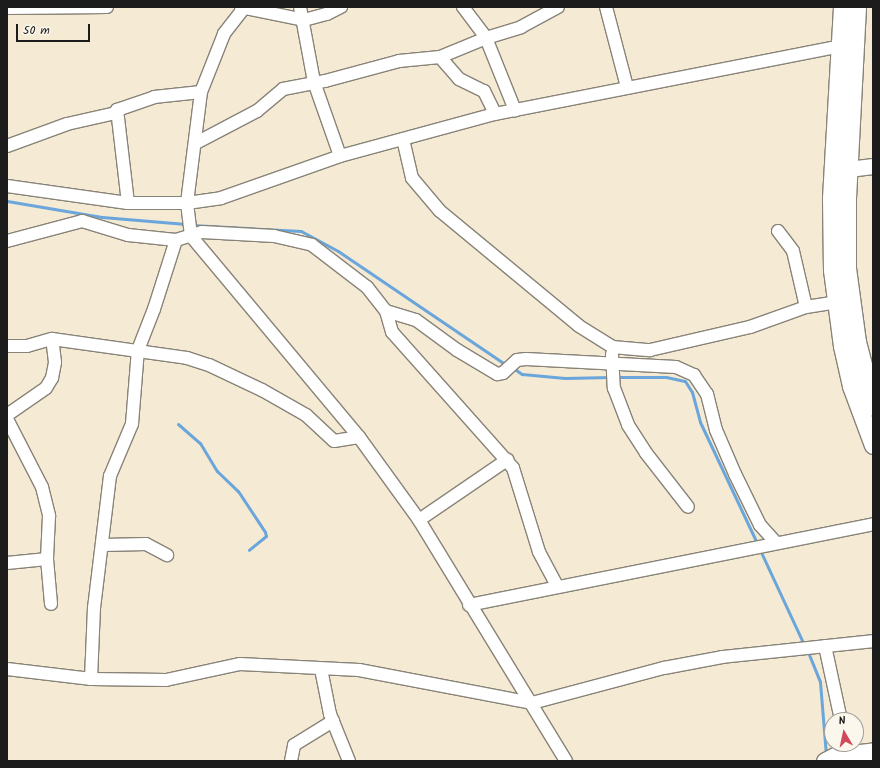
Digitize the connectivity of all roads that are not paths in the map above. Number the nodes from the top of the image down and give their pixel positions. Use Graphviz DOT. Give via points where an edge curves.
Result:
graph roads {
  1 [pos="106,7"];
  2 [pos="242,7"];
  3 [pos="300,7"];
  4 [pos="341,7"];
  5 [pos="463,7"];
  6 [pos="558,7"];
  7 [pos="606,7"];
  8 [pos="842,7"];
  9 [pos="856,7"];
  10 [pos="7,8"];
  11 [pos="304,20"];
  12 [pos="486,38"];
  13 [pos="847,45"];
  14 [pos="440,57"];
  15 [pos="314,82"];
  16 [pos="627,87"];
  17 [pos="201,92"];
  18 [pos="515,110"];
  19 [pos="116,113"];
  20 [pos="495,114"];
  21 [pos="403,139"];
  22 [pos="196,143"];
  23 [pos="7,146"];
  24 [pos="340,156"];
  25 [pos="873,166"];
  26 [pos="848,169"];
  27 [pos="7,186"];
  28 [pos="128,203"];
  29 [pos="187,203"];
  30 [pos="778,231"];
  31 [pos="190,234"];
  32 [pos="176,240"];
  33 [pos="7,241"];
  34 [pos="842,301"];
  35 [pos="806,307"];
  36 [pos="386,311"];
  37 [pos="52,339"];
  38 [pos="7,346"];
  39 [pos="612,347"];
  40 [pos="138,350"];
  41 [pos="612,367"];
  42 [pos="873,406"];
  43 [pos="7,415"];
  44 [pos="7,419"];
  45 [pos="359,437"];
  46 [pos="873,445"];
  47 [pos="507,460"];
  48 [pos="688,507"];
  49 [pos="419,520"];
  50 [pos="873,524"];
  51 [pos="771,544"];
  52 [pos="103,545"];
  53 [pos="167,555"];
  54 [pos="47,559"];
  55 [pos="7,563"];
  56 [pos="557,586"];
  57 [pos="51,604"];
  58 [pos="469,605"];
  59 [pos="873,641"];
  60 [pos="820,646"];
  61 [pos="7,669"];
  62 [pos="321,669"];
  63 [pos="91,678"];
  64 [pos="532,703"];
  65 [pos="839,712"];
  66 [pos="333,721"];
  67 [pos="873,751"];
  68 [pos="839,755"];
  69 [pos="291,761"];
  70 [pos="349,761"];
  71 [pos="566,761"];
  1 -- 10 [label="street"];
  2 -- 11 [label="street"];
  2 -- 17 [label="street" via="224,34"];
  3 -- 11 [label="street"];
  4 -- 11 [label="street"];
  5 -- 12 [label="street"];
  6 -- 12 [label="street" via="521,27"];
  7 -- 16 [label="street"];
  8 -- 13 [label="main road"];
  9 -- 13 [label="main road"];
  11 -- 15 [label="street"];
  12 -- 14 [label="street"];
  12 -- 18 [label="street"];
  13 -- 16 [label="street"];
  13 -- 26 [label="main road"];
  13 -- 34 [label="main road" via="831,198"];
  14 -- 15 [label="street" via="399,61"];
  14 -- 20 [label="street" via="459,79 484,91"];
  15 -- 22 [label="street" via="283,89 257,111"];
  15 -- 24 [label="street"];
  16 -- 18 [label="street"];
  17 -- 19 [label="street" via="154,97 125,106"];
  17 -- 22 [label="street"];
  18 -- 20 [label="street"];
  19 -- 23 [label="street" via="67,124"];
  19 -- 28 [label="street"];
  20 -- 21 [label="street"];
  21 -- 24 [label="street"];
  21 -- 39 [label="street" via="412,178 440,210 579,326"];
  22 -- 29 [label="street"];
  24 -- 29 [label="street" via="221,198"];
  25 -- 26 [label="street"];
  26 -- 34 [label="main road"];
  27 -- 28 [label="street"];
  28 -- 29 [label="street"];
  29 -- 31 [label="street"];
  30 -- 35 [label="street" via="793,251"];
  31 -- 32 [label="street"];
  31 -- 36 [label="street" via="202,232 274,236 312,245 367,287"];
  31 -- 45 [label="street"];
  32 -- 33 [label="street" via="128,235 82,221"];
  32 -- 40 [label="street" via="164,283"];
  34 -- 35 [label="street"];
  34 -- 42 [label="main road"];
  34 -- 46 [label="main road" via="852,386"];
  35 -- 39 [label="street" via="750,327 650,350"];
  36 -- 41 [label="street" via="416,320 492,372 503,373 517,360"];
  36 -- 47 [label="street" via="392,332"];
  37 -- 38 [label="street" via="27,346"];
  37 -- 40 [label="street"];
  37 -- 43 [label="street" via="55,362 52,378 46,388"];
  39 -- 41 [label="street"];
  40 -- 45 [label="street" via="187,358 209,365 306,415 334,441"];
  40 -- 52 [label="street" via="132,424 110,476"];
  41 -- 48 [label="street" via="614,388 635,438"];
  41 -- 51 [label="street" via="676,367 694,376 707,394 716,430 735,474"];
  44 -- 54 [label="street" via="42,487 49,516"];
  45 -- 49 [label="street"];
  47 -- 49 [label="street"];
  47 -- 56 [label="street" via="517,479 539,552"];
  49 -- 58 [label="street"];
  50 -- 51 [label="street"];
  51 -- 56 [label="street"];
  52 -- 53 [label="street" via="146,544"];
  52 -- 63 [label="street" via="94,608"];
  54 -- 55 [label="street"];
  54 -- 57 [label="street"];
  56 -- 58 [label="street"];
  58 -- 64 [label="street"];
  59 -- 60 [label="street"];
  60 -- 64 [label="street" via="722,657 664,668"];
  60 -- 65 [label="street"];
  61 -- 63 [label="street"];
  62 -- 63 [label="street" via="240,664 166,680"];
  62 -- 64 [label="street" via="359,670"];
  62 -- 66 [label="street"];
  64 -- 71 [label="street"];
  66 -- 69 [label="street" via="294,745"];
  66 -- 70 [label="street"];
  67 -- 68 [label="main road"];
}
